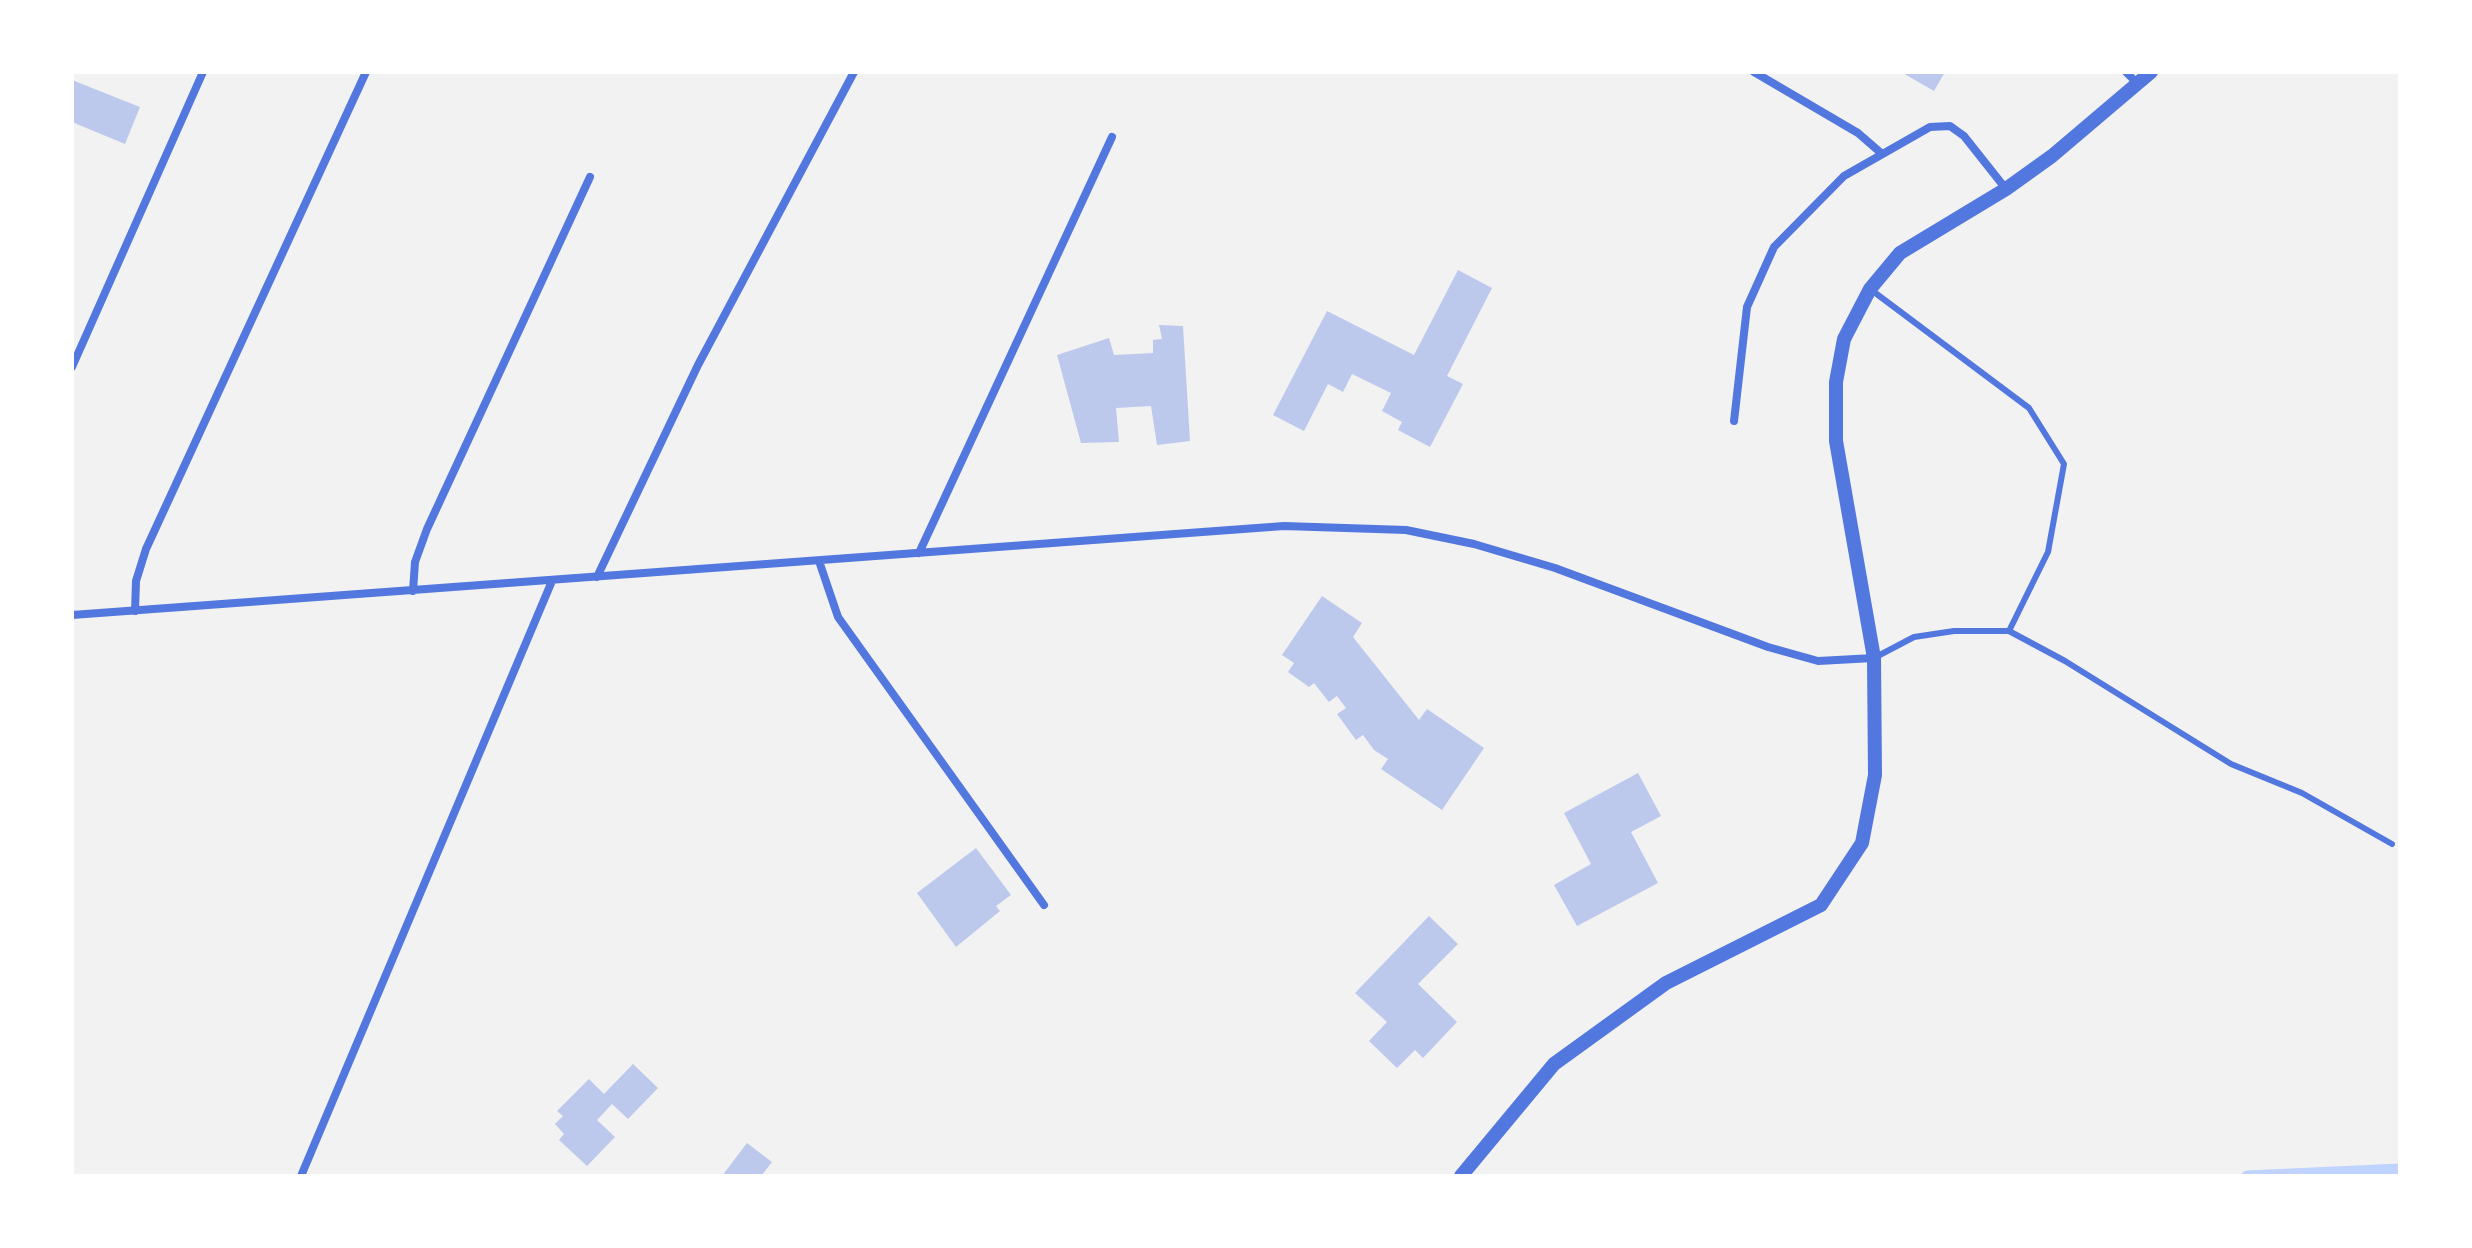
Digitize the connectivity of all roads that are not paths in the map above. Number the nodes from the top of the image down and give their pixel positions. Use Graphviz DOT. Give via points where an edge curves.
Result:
graph roads {
  1 [pos="203,72"];
  2 [pos="366,72"];
  3 [pos="854,72"];
  4 [pos="1754,72"];
  5 [pos="2126,72"];
  6 [pos="2151,72"];
  7 [pos="2139,84"];
  8 [pos="1112,137"];
  9 [pos="1881,153"];
  10 [pos="590,177"];
  11 [pos="2006,189"];
  12 [pos="1870,289"];
  13 [pos="72,367"];
  14 [pos="1734,421"];
  15 [pos="919,553"];
  16 [pos="819,561"];
  17 [pos="597,577"];
  18 [pos="552,581"];
  19 [pos="413,591"];
  20 [pos="135,611"];
  21 [pos="72,615"];
  22 [pos="2009,631"];
  23 [pos="1874,658"];
  24 [pos="2392,844"];
  25 [pos="1044,905"];
  26 [pos="301,1176"];
  27 [pos="1461,1176"];
  1 -- 13 [label="street"];
  2 -- 20 [label="street" via="146,549 136,581"];
  3 -- 17 [label="street" via="698,365"];
  4 -- 9 [label="street" via="1858,133"];
  5 -- 7 [label="street"];
  6 -- 7 [label="street"];
  7 -- 11 [label="street"];
  8 -- 15 [label="street"];
  9 -- 11 [label="street" via="1930,127 1950,126"];
  9 -- 14 [label="street" via="1844,176 1774,247 1747,307"];
  10 -- 19 [label="street" via="427,529 415,562"];
  11 -- 12 [label="street" via="1900,253"];
  12 -- 22 [label="lane" via="2029,408 2064,464 2048,552"];
  12 -- 23 [label="street" via="1844,339 1836,382 1836,441"];
  15 -- 16 [label="street"];
  15 -- 23 [label="street" via="1284,526 1406,530 1555,568 1781,651 1818,661"];
  16 -- 17 [label="street"];
  16 -- 25 [label="street" via="838,617"];
  17 -- 18 [label="street"];
  18 -- 19 [label="street"];
  18 -- 26 [label="street"];
  19 -- 20 [label="street"];
  20 -- 21 [label="street"];
  22 -- 23 [label="lane" via="1914,637"];
  22 -- 24 [label="lane" via="2231,764 2302,793"];
  23 -- 27 [label="street" via="1875,775 1862,843 1821,905 1666,983 1554,1064"];
}
